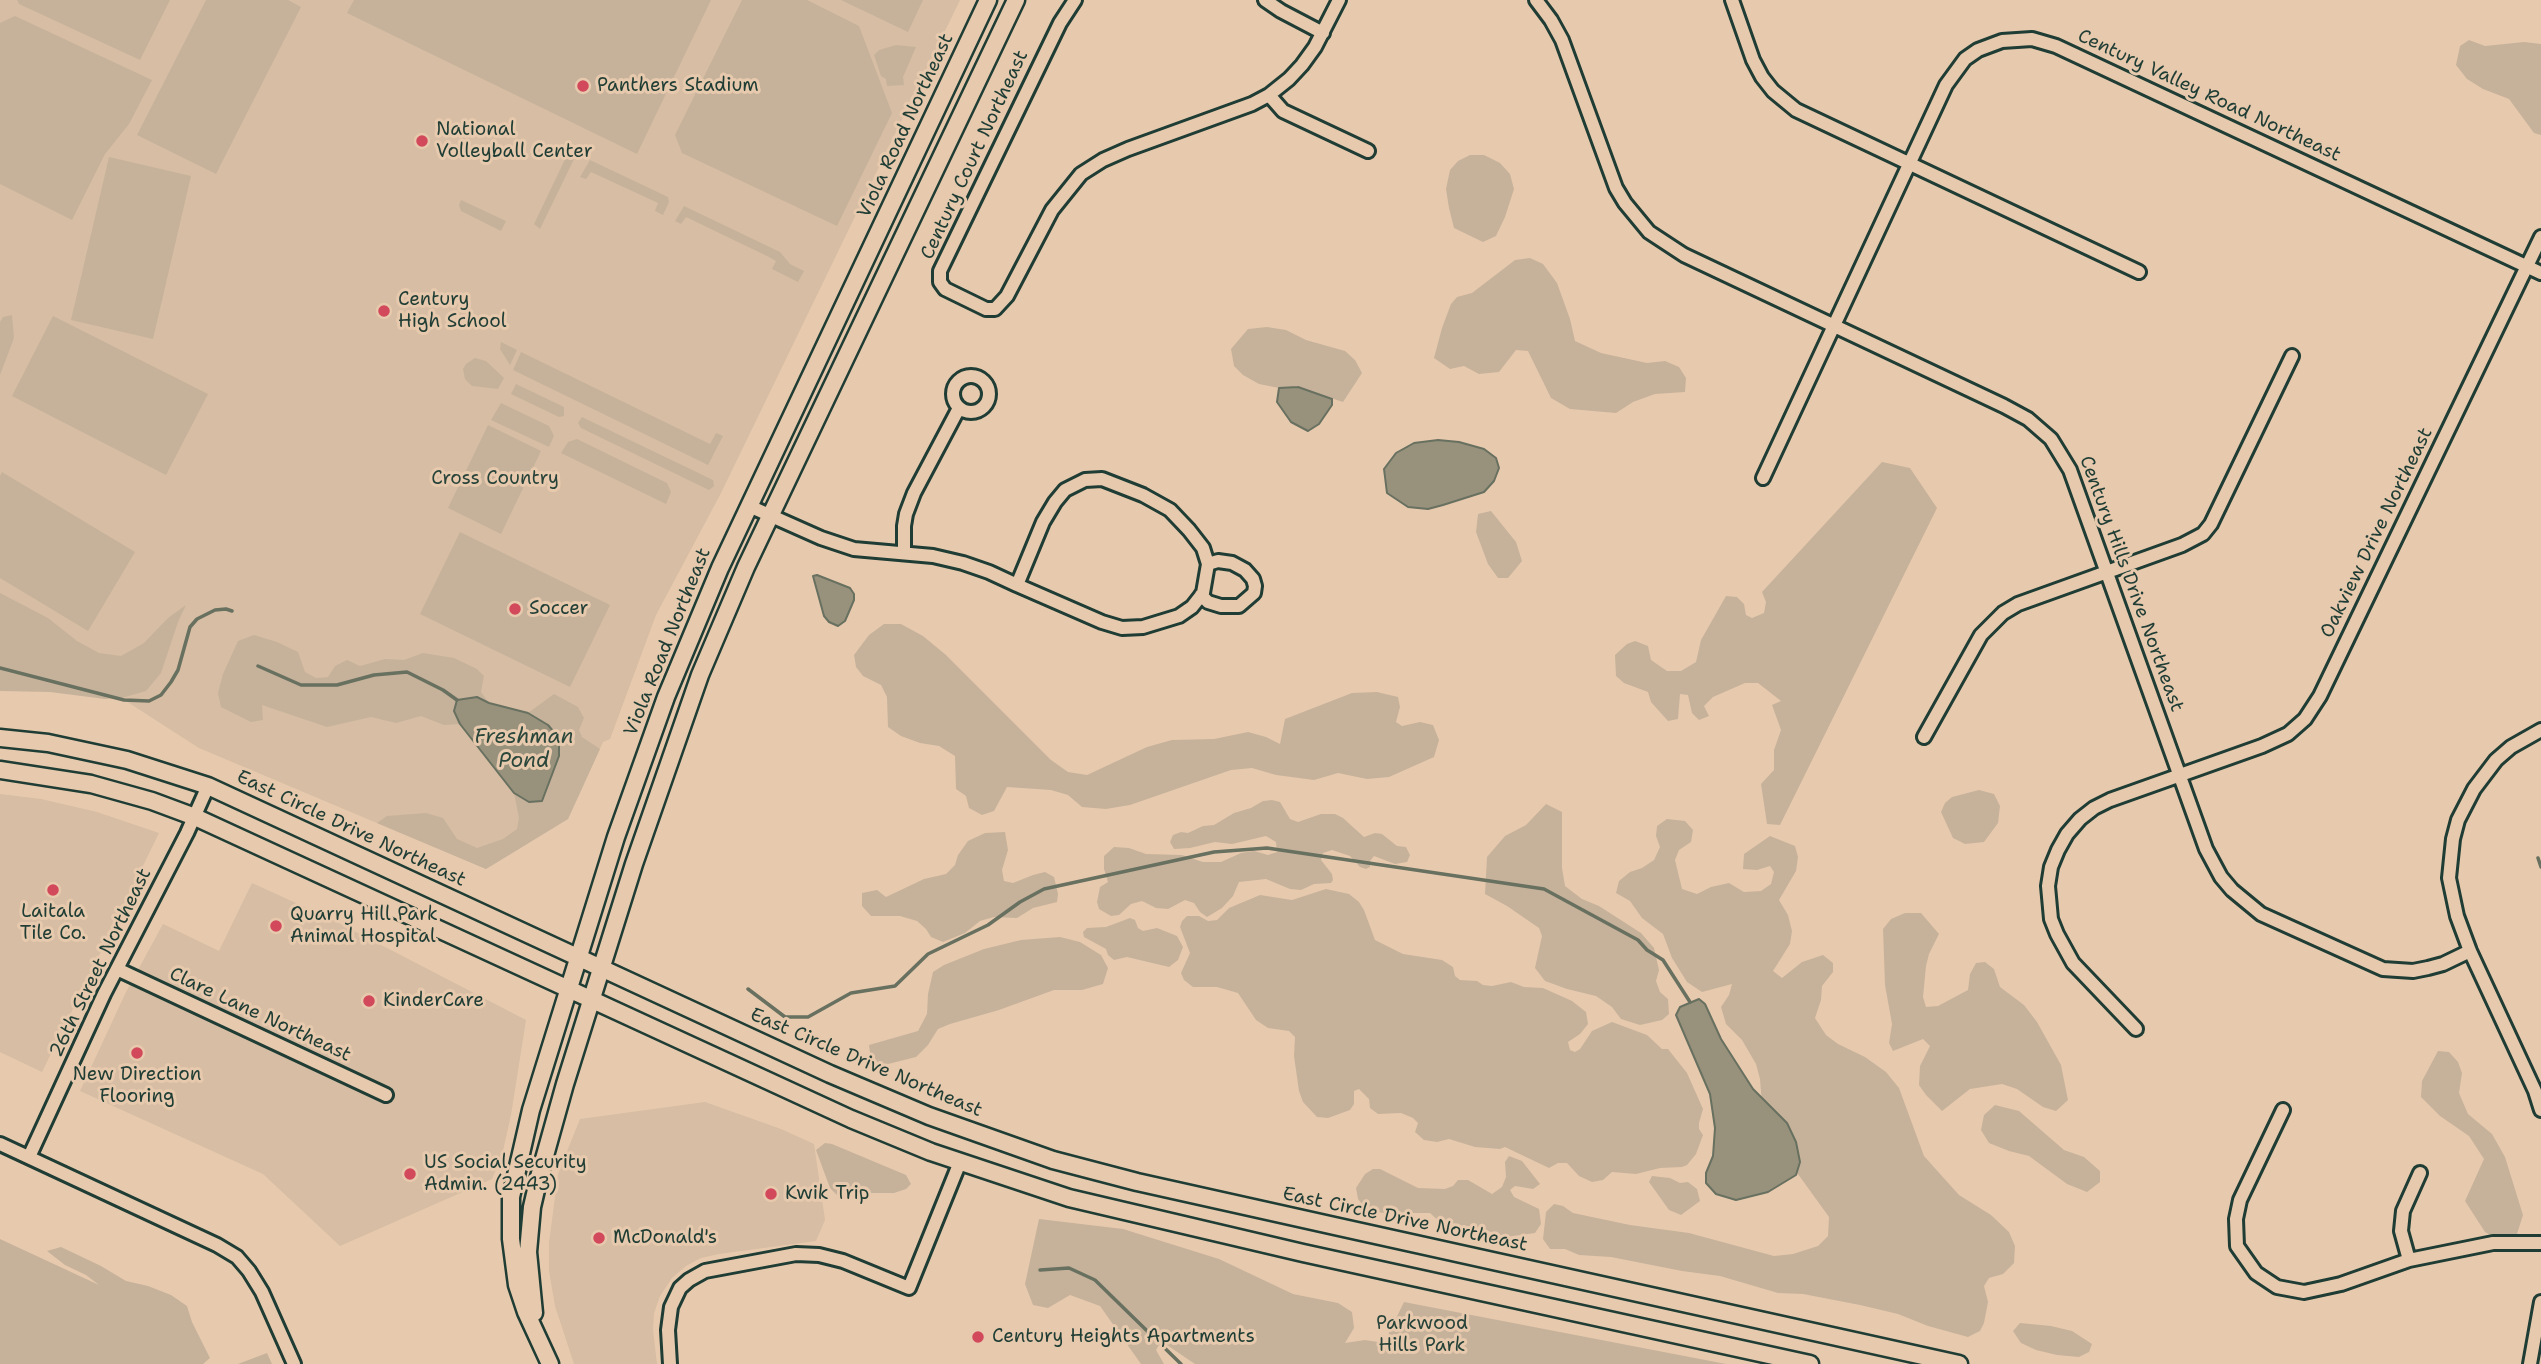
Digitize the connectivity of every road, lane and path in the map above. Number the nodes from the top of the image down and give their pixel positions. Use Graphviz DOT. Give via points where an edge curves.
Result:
graph roads {
  1 [pos="988,0"];
  2 [pos="1016,0"];
  3 [pos="1075,0"];
  4 [pos="1265,0"];
  5 [pos="1339,0"];
  6 [pos="1536,0"];
  7 [pos="1731,0"];
  8 [pos="1323,33"];
  9 [pos="1269,95"];
  10 [pos="1368,151"];
  11 [pos="1909,164"];
  12 [pos="2541,237"];
  13 [pos="2526,266"];
  14 [pos="2139,272"];
  15 [pos="2541,273"];
  16 [pos="1833,327"];
  17 [pos="2292,356"];
  18 [pos="959,408"];
  19 [pos="1763,478"];
  20 [pos="749,506"];
  21 [pos="770,516"];
  22 [pos="904,554"];
  23 [pos="1208,564"];
  24 [pos="2108,572"];
  25 [pos="1017,585"];
  26 [pos="1201,595"];
  27 [pos="2541,730"];
  28 [pos="1924,737"];
  29 [pos="0,738"];
  30 [pos="0,770"];
  31 [pos="2181,776"];
  32 [pos="208,786"];
  33 [pos="195,817"];
  34 [pos="2470,951"];
  35 [pos="579,957"];
  36 [pos="601,967"];
  37 [pos="117,969"];
  38 [pos="569,988"];
  39 [pos="592,999"];
  40 [pos="2136,1029"];
  41 [pos="386,1095"];
  42 [pos="2283,1110"];
  43 [pos="2541,1110"];
  44 [pos="0,1144"];
  45 [pos="29,1157"];
  46 [pos="960,1162"];
  47 [pos="2420,1173"];
  48 [pos="2541,1243"];
  49 [pos="2409,1261"];
  50 [pos="2541,1302"];
  51 [pos="537,1332"];
  52 [pos="294,1364"];
  53 [pos="550,1364"];
  54 [pos="670,1364"];
  55 [pos="1810,1364"];
  56 [pos="1959,1364"];
  57 [pos="2530,1364"];
  1 -- 20 [label="main road, Viola Road Northeast"];
  2 -- 21 [label="main road, Viola Road Northeast"];
  3 -- 9 [label="street, Century Court Northeast" via="940,271 945,289 970,303 992,310 1003,303 1052,210 1081,174 1128,149"];
  4 -- 8 [label="street"];
  5 -- 8 [label="street"];
  6 -- 16 [label="street, Century Hills Drive Northeast" via="1562,40 1616,188 1643,225 1684,255"];
  7 -- 11 [label="street" via="1753,60 1773,91 1796,110"];
  8 -- 9 [label="street" via="1302,65"];
  9 -- 10 [label="street" via="1283,111"];
  11 -- 13 [label="street, Century Valley Road Northeast" via="1946,85 1965,59 2002,41 2032,39 2056,46"];
  11 -- 14 [label="street"];
  11 -- 16 [label="street, Century Valley Road Northeast"];
  12 -- 13 [label="street, Oakview Drive Northeast"];
  13 -- 15 [label="street, Century Valley Road Northeast"];
  13 -- 31 [label="street, Oakview Drive Northeast" via="2313,709 2297,727 2278,738"];
  16 -- 19 [label="street, Century Valley Road Northeast"];
  16 -- 24 [label="street, Century Hills Drive Northeast" via="2004,406 2041,429 2070,470"];
  17 -- 24 [label="street" via="2203,534"];
  18 -- 22 [label="street" via="906,513"];
  20 -- 21 [label="street"];
  20 -- 35 [label="main road, Viola Road Northeast" via="658,717"];
  21 -- 22 [label="street" via="854,549"];
  21 -- 36 [label="main road, Viola Road Northeast" via="700,675"];
  22 -- 25 [label="street" via="963,563"];
  23 -- 25 [label="street" via="1203,548 1170,510 1102,479 1065,490 1049,512"];
  23 -- 26 [label="street"];
  23 -- 26 [label="street" via="1232,563 1245,570 1254,593 1239,606 1221,606"];
  24 -- 28 [label="street" via="2018,604 1990,623"];
  24 -- 31 [label="street, Century Hills Drive Northeast"];
  25 -- 26 [label="street" via="1122,628 1179,616"];
  27 -- 34 [label="street" via="2496,760 2458,820 2449,878 2456,916"];
  29 -- 32 [label="main road, East Circle Drive Northeast" via="117,757"];
  30 -- 33 [label="main road" via="91,784"];
  31 -- 34 [label="street, Century Hills Drive Northeast" via="2213,863 2232,890 2262,914 2383,969 2428,968"];
  31 -- 40 [label="street, Oakview Drive Northeast" via="2094,808 2067,834 2051,867 2048,903 2063,948"];
  32 -- 33 [label="street, 26th Street Northeast"];
  32 -- 35 [label="main road, East Circle Drive Northeast"];
  33 -- 37 [label="street, 26th Street Northeast"];
  33 -- 38 [label="main road"];
  34 -- 43 [label="street"];
  35 -- 36 [label="main road, East Circle Drive Northeast"];
  35 -- 38 [label="main road, Viola Road Northeast"];
  36 -- 39 [label="main road, Viola Road Northeast"];
  36 -- 56 [label="main road, East Circle Drive Northeast" via="897,1103 1053,1160"];
  37 -- 41 [label="street, Clare Lane Northeast"];
  37 -- 45 [label="street, 26th Street Northeast"];
  38 -- 39 [label="main road"];
  38 -- 51 [label="main road, Viola Road Northeast" via="531,1110 511,1197 512,1260 526,1312"];
  39 -- 46 [label="main road" via="833,1112"];
  39 -- 51 [label="main road, Viola Road Northeast" via="532,1207 528,1252"];
  42 -- 49 [label="street" via="2240,1200 2236,1219 2237,1246 2256,1273 2277,1287 2304,1292"];
  44 -- 45 [label="street"];
  45 -- 52 [label="street" via="237,1257 262,1292"];
  46 -- 54 [label="street" via="909,1288 843,1261 811,1254 705,1271 680,1288 671,1307"];
  46 -- 55 [label="main road" via="1123,1212"];
  47 -- 49 [label="street" via="2403,1211 2401,1231"];
  48 -- 49 [label="street" via="2493,1243"];
  50 -- 57 [label="street"];
  51 -- 53 [label="main road, Viola Road Northeast"];
}
